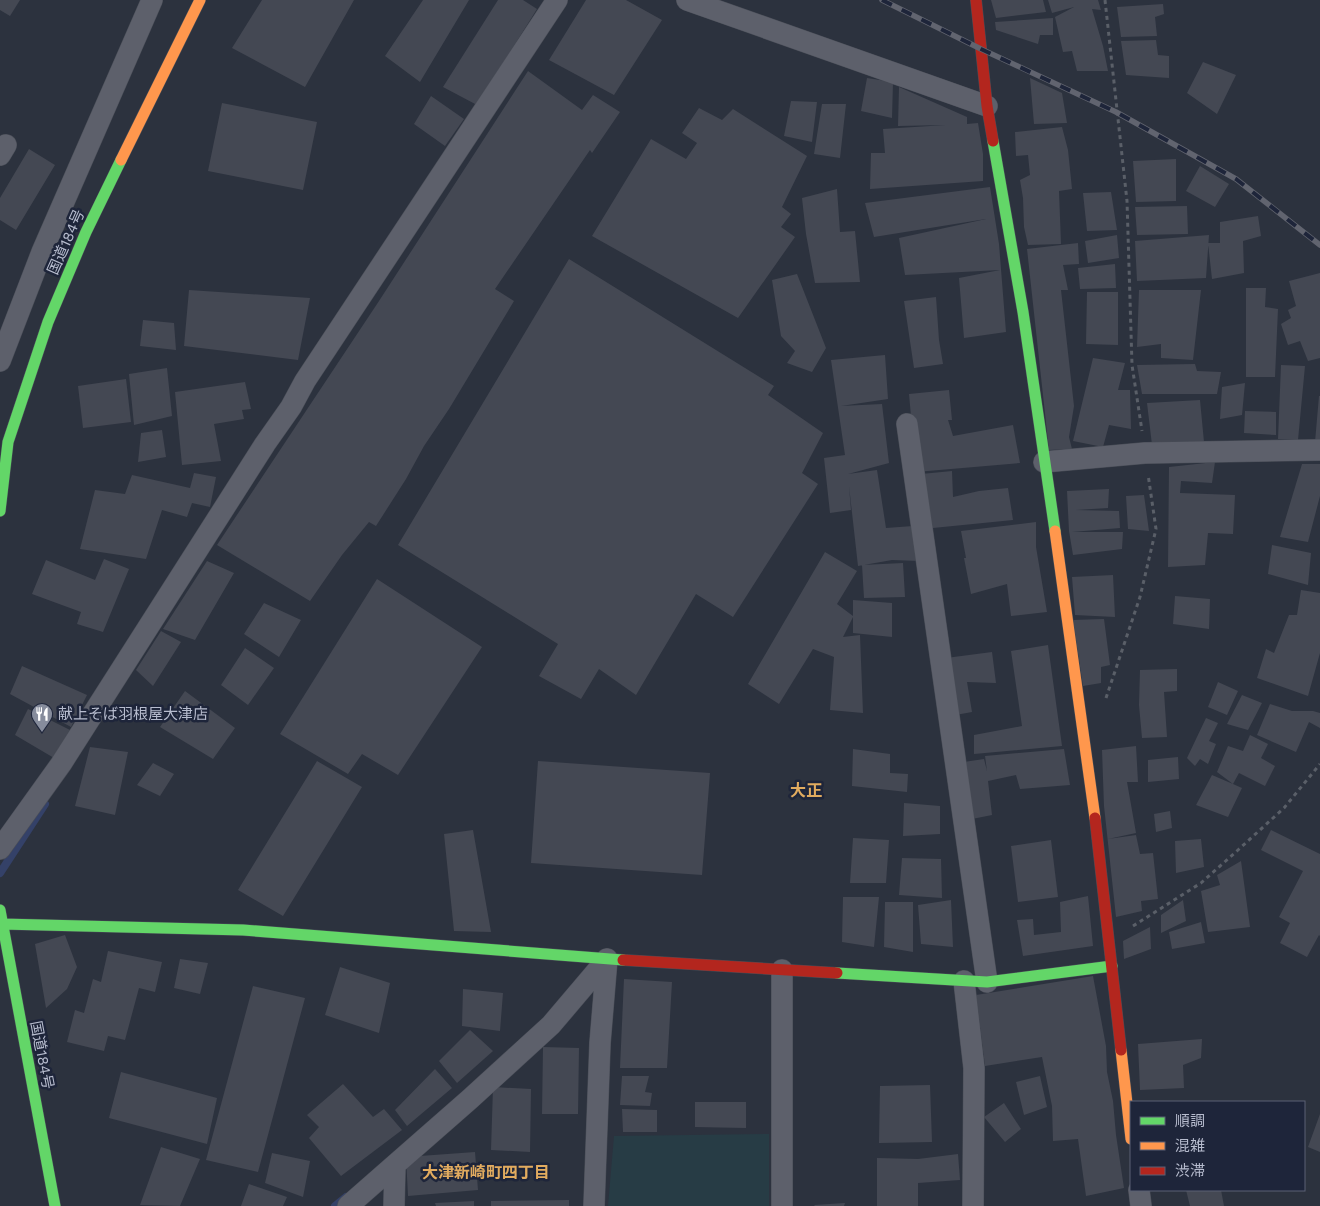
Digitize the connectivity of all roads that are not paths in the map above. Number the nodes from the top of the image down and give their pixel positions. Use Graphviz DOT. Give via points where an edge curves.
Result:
graph roads {
  1 [pos="152,0"];
  2 [pos="200,0"];
  3 [pos="557,0"];
  4 [pos="687,0"];
  5 [pos="976,0"];
  6 [pos="987,106"];
  7 [pos="0,361"];
  8 [pos="907,424"];
  9 [pos="4,439"];
  10 [pos="1320,450"];
  11 [pos="1044,462"];
  12 [pos="0,511"];
  13 [pos="0,849"];
  14 [pos="0,910"];
  15 [pos="2,924"];
  16 [pos="607,959"];
  17 [pos="1112,966"];
  18 [pos="782,970"];
  19 [pos="964,981"];
  20 [pos="987,982"];
  21 [pos="1130,1130"];
  22 [pos="395,1165"];
  23 [pos="1139,1191"];
  24 [pos="55,1206"];
  25 [pos="348,1206"];
  26 [pos="394,1206"];
  27 [pos="594,1206"];
  28 [pos="782,1206"];
  29 [pos="973,1206"];
  30 [pos="1141,1206"];
  1 -- 7 [label="street" via="42,252"];
  2 -- 9 [label="main road, 国道184号" via="86,232"];
  3 -- 13 [label="street" via="255,459 61,764"];
  4 -- 6 [label="street"];
  5 -- 6 [label="main road"];
  6 -- 11 [label="main road"];
  8 -- 20 [label="street"];
  9 -- 12 [label="main road, 国道184号"];
  10 -- 11 [label="street" via="1145,453"];
  11 -- 17 [label="main road" via="1092,791"];
  14 -- 15 [label="main road, 国道184号"];
  15 -- 16 [label="main road" via="242,930"];
  15 -- 24 [label="main road, 国道184号"];
  16 -- 18 [label="main road"];
  16 -- 22 [label="street" via="551,1024"];
  16 -- 27 [label="street" via="600,1043"];
  17 -- 20 [label="main road"];
  17 -- 21 [label="main road"];
  18 -- 19 [label="main road"];
  18 -- 28 [label="street"];
  19 -- 20 [label="main road"];
  19 -- 29 [label="street" via="974,1068"];
  22 -- 25 [label="street"];
  22 -- 26 [label="street"];
  23 -- 30 [label="street"];
}
